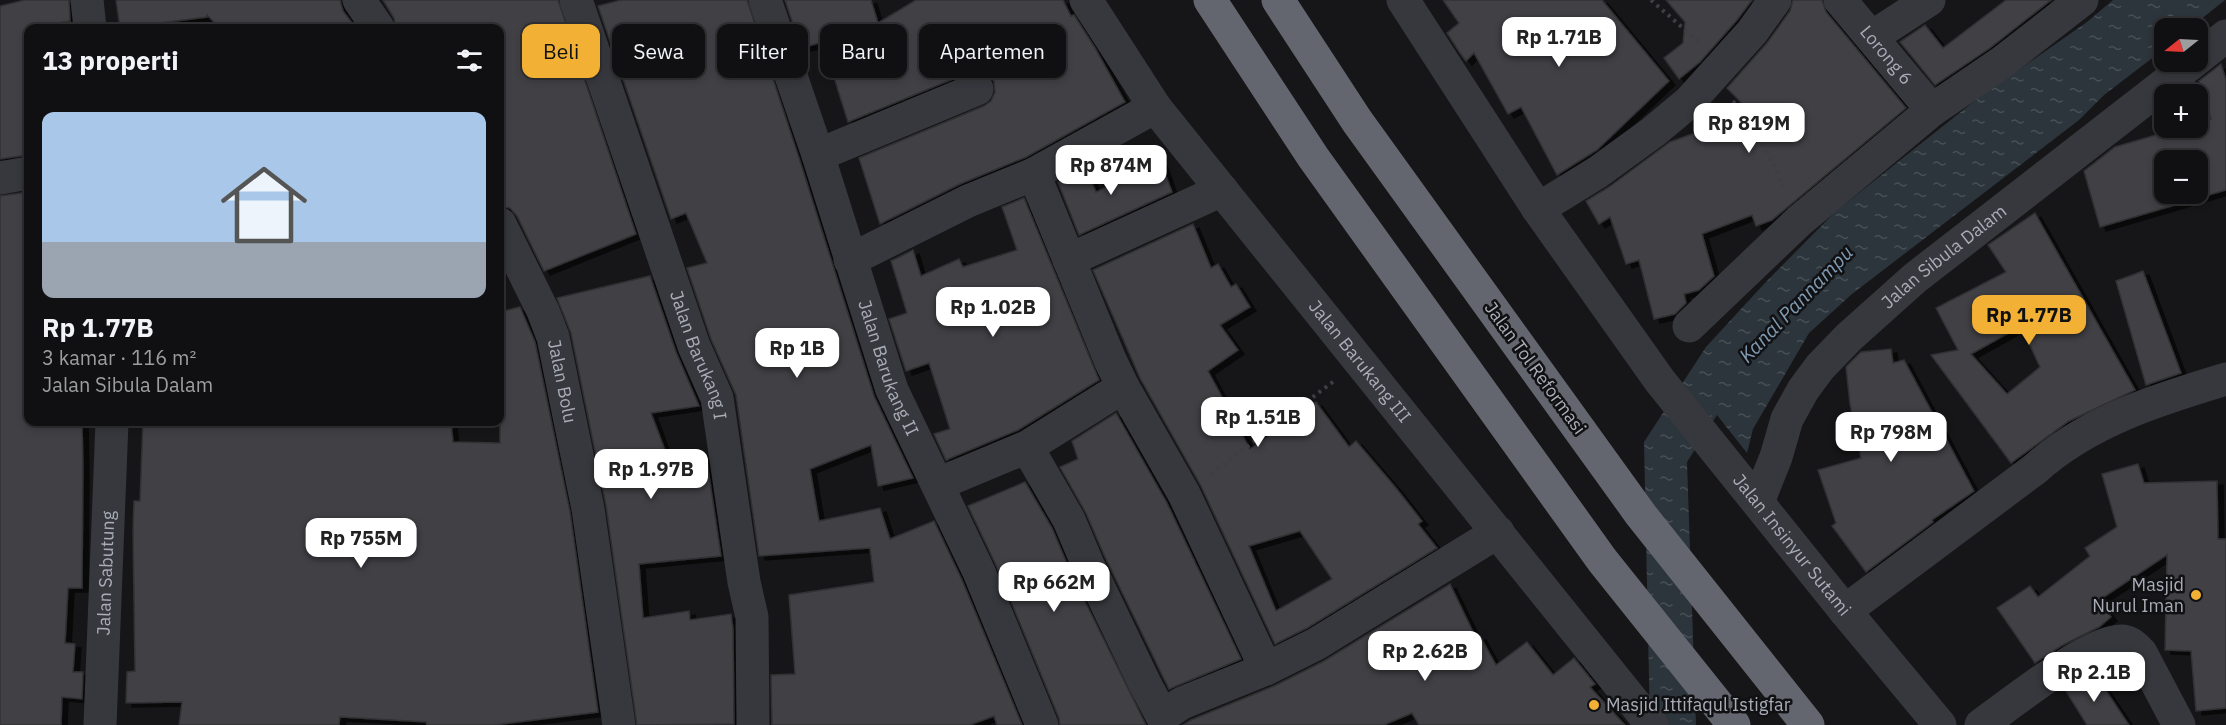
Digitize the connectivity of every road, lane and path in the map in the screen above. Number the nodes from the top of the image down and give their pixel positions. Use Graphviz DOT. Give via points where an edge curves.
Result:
graph roads {
  1 [pos="87,0"];
  2 [pos="359,0"];
  3 [pos="576,0"];
  4 [pos="765,0"];
  5 [pos="1086,0"];
  6 [pos="1210,0"];
  7 [pos="1278,0"];
  8 [pos="1403,0"];
  9 [pos="1651,0"];
  10 [pos="1775,0"];
  11 [pos="1840,0"];
  12 [pos="1929,0"];
  13 [pos="2082,0"];
  14 [pos="90,24"];
  15 [pos="375,24"];
  16 [pos="1872,37"];
  17 [pos="2212,52"];
  18 [pos="1718,70"];
  19 [pos="977,89"];
  20 [pos="1155,107"];
  21 [pos="1932,110"];
  22 [pos="818,155"];
  23 [pos="24,174"];
  24 [pos="1034,174"];
  25 [pos="0,178"];
  26 [pos="1222,190"];
  27 [pos="1538,209"];
  28 [pos="1799,221"];
  29 [pos="504,232"];
  30 [pos="1069,260"];
  31 [pos="850,261"];
  32 [pos="1689,326"];
  33 [pos="1361,361"];
  34 [pos="2226,379"];
  35 [pos="1123,387"];
  36 [pos="112,426"];
  37 [pos="1027,447"];
  38 [pos="938,484"];
  39 [pos="1184,494"];
  40 [pos="1753,495"];
  41 [pos="1498,532"];
  42 [pos="1845,610"];
  43 [pos="1266,669"];
  44 [pos="1802,719"];
  45 [pos="1648,720"];
  46 [pos="1154,721"];
  47 [pos="100,725"];
  48 [pos="619,725"];
  49 [pos="753,725"];
  50 [pos="1042,725"];
  51 [pos="1734,725"];
  52 [pos="1940,725"];
  53 [pos="1981,725"];
  54 [pos="2179,725"];
  1 -- 14 [label="street"];
  2 -- 15 [label="street"];
  3 -- 49 [label="street, Jalan Barukang I" via="694,346 717,398 752,617"];
  4 -- 22 [label="street, Jalan Barukang II"];
  5 -- 20 [label="street, Jalan Barukang III"];
  6 -- 51 [label="highway" via="1313,157 1602,560"];
  7 -- 44 [label="highway, Jalan Tol Reformasi" via="1357,121 1641,515"];
  8 -- 27 [label="street"];
  9 -- 18 [label="path"];
  10 -- 18 [label="street"];
  11 -- 16 [label="street, Lorong 6"];
  12 -- 16 [label="street"];
  13 -- 21 [label="street"];
  16 -- 21 [label="street, Lorong 6"];
  17 -- 40 [label="street, Jalan Sibula Dalam" via="1915,278 1827,360 1803,390 1787,419 1776,457"];
  18 -- 27 [label="street" via="1689,102 1653,132"];
  18 -- 28 [label="path" via="1771,157"];
  19 -- 22 [label="street"];
  20 -- 24 [label="street"];
  20 -- 26 [label="street, Jalan Barukang III"];
  21 -- 28 [label="street"];
  22 -- 31 [label="street, Jalan Barukang II"];
  23 -- 25 [label="street"];
  24 -- 30 [label="street"];
  24 -- 31 [label="street" via="968,201"];
  26 -- 30 [label="street"];
  26 -- 33 [label="street, Jalan Barukang III"];
  27 -- 40 [label="street, Jalan Insinyur Sutami" via="1654,372"];
  28 -- 32 [label="street"];
  29 -- 48 [label="street, Jalan Bolu" via="553,337 588,509"];
  30 -- 35 [label="street"];
  31 -- 38 [label="street, Jalan Barukang II" via="892,390"];
  33 -- 39 [label="path"];
  33 -- 41 [label="street, Jalan Barukang III"];
  34 -- 42 [label="street" via="2111,419 2051,454"];
  35 -- 37 [label="street"];
  35 -- 39 [label="street"];
  36 -- 47 [label="street, Jalan Sabutung"];
  37 -- 38 [label="street"];
  37 -- 46 [label="street" via="1069,520 1145,684"];
  38 -- 50 [label="street, Jalan Barukang II"];
  39 -- 43 [label="street"];
  40 -- 42 [label="street, Jalan Insinyur Sutami"];
  41 -- 43 [label="street" via="1316,644"];
  41 -- 45 [label="street, Jalan Barukang III"];
  42 -- 52 [label="street, Jalan Insinyur Sutami"];
  43 -- 46 [label="street" via="1182,703"];
  53 -- 54 [label="street" via="2078,656 2121,640 2141,652"];
}
